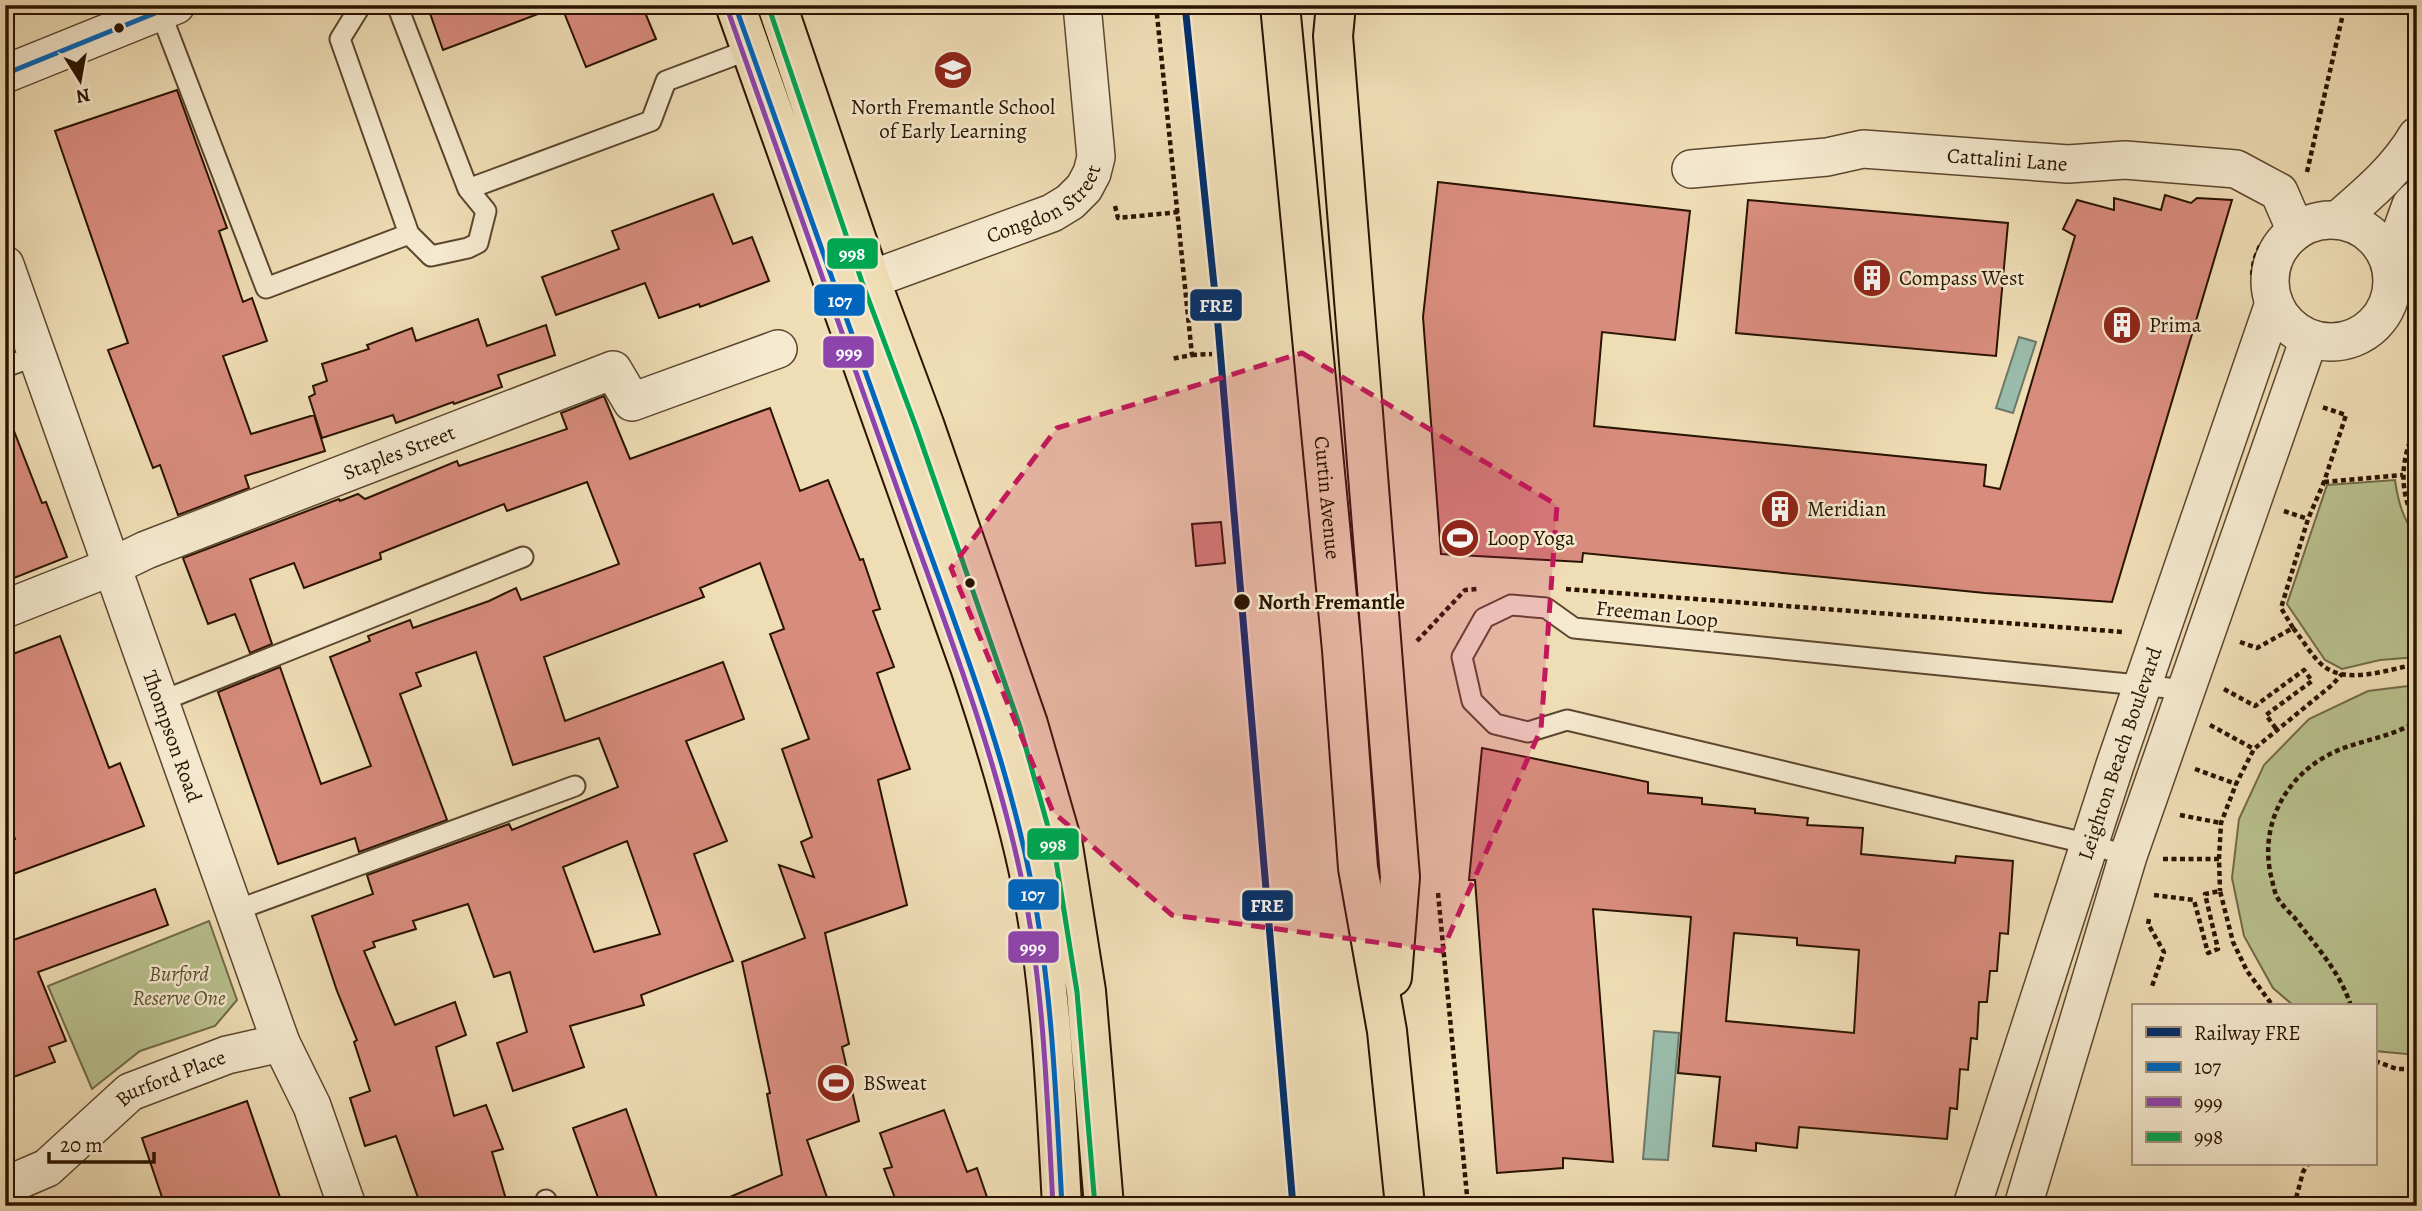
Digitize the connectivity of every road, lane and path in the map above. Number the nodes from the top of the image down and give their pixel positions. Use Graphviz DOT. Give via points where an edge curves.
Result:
graph roads {
  1 [pos="361,5"];
  2 [pos="397,5"];
  3 [pos="735,5"];
  4 [pos="777,5"];
  5 [pos="1082,5"];
  6 [pos="1156,5"];
  7 [pos="1280,5"];
  8 [pos="1336,5"];
  9 [pos="168,8"];
  10 [pos="751,49"];
  11 [pos="5,74"];
  12 [pos="2417,136"];
  13 [pos="1691,169"];
  14 [pos="468,189"];
  15 [pos="2417,199"];
  16 [pos="1179,212"];
  17 [pos="1118,218"];
  18 [pos="2338,220"];
  19 [pos="2296,231"];
  20 [pos="410,234"];
  21 [pos="2390,263"];
  22 [pos="5,265"];
  23 [pos="854,285"];
  24 [pos="2274,303"];
  25 [pos="2309,339"];
  26 [pos="778,349"];
  27 [pos="1212,354"];
  28 [pos="1192,355"];
  29 [pos="1171,359"];
  30 [pos="21,361"];
  31 [pos="2417,426"];
  32 [pos="2403,475"];
  33 [pos="2417,524"];
  34 [pos="523,558"];
  35 [pos="111,568"];
  36 [pos="5,609"];
  37 [pos="2210,624"];
  38 [pos="2293,628"];
  39 [pos="2417,664"];
  40 [pos="2342,674"];
  41 [pos="2144,686"];
  42 [pos="2205,689"];
  43 [pos="159,702"];
  44 [pos="2417,721"];
  45 [pos="2216,727"];
  46 [pos="2277,730"];
  47 [pos="2254,749"];
  48 [pos="2196,769"];
  49 [pos="2236,784"];
  50 [pos="575,786"];
  51 [pos="2182,816"];
  52 [pos="2221,823"];
  53 [pos="2089,844"];
  54 [pos="2165,848"];
  55 [pos="2219,859"];
  56 [pos="2150,862"];
  57 [pos="2157,883"];
  58 [pos="1438,891"];
  59 [pos="2220,891"];
  60 [pos="2154,895"];
  61 [pos="2152,905"];
  62 [pos="234,911"];
  63 [pos="2150,915"];
  64 [pos="2151,989"];
  65 [pos="2272,1004"];
  66 [pos="2350,1004"];
  67 [pos="1387,1031"];
  68 [pos="281,1044"];
  69 [pos="2376,1061"];
  70 [pos="2417,1069"];
  71 [pos="2307,1166"];
  72 [pos="5,1186"];
  73 [pos="347,1206"];
  74 [pos="1062,1206"];
  75 [pos="1104,1206"];
  76 [pos="1405,1206"];
  77 [pos="1468,1206"];
  78 [pos="1972,1206"];
  79 [pos="2023,1206"];
  80 [pos="2294,1206"];
  1 -- 20 [label="lane" via="340,39"];
  2 -- 14 [label="lane"];
  3 -- 10 [label="main road"];
  4 -- 23 [label="main road"];
  5 -- 23 [label="street, Congdon Street" via="1096,157 1084,188 1070,202 1034,220"];
  6 -- 16 [label="path"];
  7 -- 67 [label="main road, Curtin Avenue" via="1358,868"];
  8 -- 67 [label="main road, Curtin Avenue" via="1333,36 1400,877"];
  9 -- 11 [label="street"];
  9 -- 20 [label="lane" via="266,288"];
  10 -- 14 [label="lane" via="666,81 651,121"];
  10 -- 23 [label="main road"];
  12 -- 18 [label="street" via="2378,185"];
  13 -- 19 [label="street, Cattalini Lane" via="1827,158 1863,149 2068,164 2124,160 2236,169 2279,192"];
  14 -- 20 [label="lane" via="486,211 478,243 431,256"];
  15 -- 21 [label="street"];
  16 -- 17 [label="path"];
  16 -- 28 [label="path"];
  18 -- 19 [label="street" via="2315,222"];
  18 -- 21 [label="street" via="2370,235"];
  19 -- 24 [label="street" via="2281,246 2272,265"];
  21 -- 25 [label="street" via="2391,295 2375,323 2358,336 2327,342"];
  22 -- 30 [label="street, Thompson Road"];
  23 -- 74 [label="main road" via="895,459 970,667 1018,824 1052,1023"];
  23 -- 75 [label="main road" via="924,424 1028,724 1063,846 1086,991"];
  24 -- 25 [label="street" via="2287,323"];
  24 -- 41 [label="street, Leighton Beach Boulevard"];
  25 -- 37 [label="street, Leighton Beach Boulevard"];
  26 -- 35 [label="street, Staples Street" via="632,401 613,370 146,550"];
  27 -- 28 [label="path"];
  28 -- 29 [label="path"];
  30 -- 35 [label="street, Thompson Road"];
  31 -- 32 [label="path" via="2407,447"];
  32 -- 33 [label="path" via="2407,503"];
  32 -- 38 [label="path" via="2324,482 2281,608"];
  34 -- 43 [label="lane"];
  35 -- 36 [label="street, Staples Street"];
  35 -- 43 [label="street, Thompson Road"];
  37 -- 38 [label="path" via="2257,648"];
  37 -- 42 [label="street, Leighton Beach Boulevard"];
  38 -- 40 [label="path" via="2322,666"];
  39 -- 40 [label="path" via="2358,676"];
  40 -- 46 [label="path"];
  41 -- 42 [label="lane, Freeman Loop"];
  41 -- 53 [label="street, Leighton Beach Boulevard"];
  41 -- 53 [label="lane, Freeman Loop" via="1574,628 1546,608 1511,605 1484,618 1462,657 1472,701 1495,724 1528,732 1567,720"];
  42 -- 46 [label="path" via="2255,706 2304,670 2312,681 2266,715"];
  42 -- 56 [label="street, Leighton Beach Boulevard"];
  43 -- 62 [label="street, Thompson Road"];
  44 -- 66 [label="path" via="2403,730 2348,746 2303,772 2287,790 2269,835 2268,862 2276,895 2330,963"];
  45 -- 47 [label="path"];
  46 -- 47 [label="path"];
  47 -- 49 [label="path"];
  48 -- 49 [label="path"];
  49 -- 52 [label="path"];
  50 -- 62 [label="lane"];
  51 -- 52 [label="path"];
  52 -- 55 [label="path"];
  53 -- 56 [label="lane, Freeman Loop"];
  53 -- 78 [label="street, Leighton Beach Boulevard"];
  54 -- 56 [label="path"];
  55 -- 56 [label="path"];
  55 -- 59 [label="path"];
  56 -- 79 [label="street, Leighton Beach Boulevard"];
  57 -- 60 [label="path"];
  58 -- 77 [label="path"];
  59 -- 60 [label="path" via="2206,894 2218,949 2208,953 2194,901"];
  59 -- 65 [label="path" via="2233,942"];
  60 -- 61 [label="path"];
  62 -- 68 [label="street, Thompson Road"];
  63 -- 64 [label="path" via="2148,924 2164,952"];
  67 -- 76 [label="main road, Curtin Avenue"];
  68 -- 72 [label="street, Burford Place" via="227,1055 130,1092 47,1168"];
  68 -- 73 [label="street, Thompson Road" via="312,1106"];
  69 -- 70 [label="path" via="2397,1069"];
  71 -- 80 [label="path"];
}
